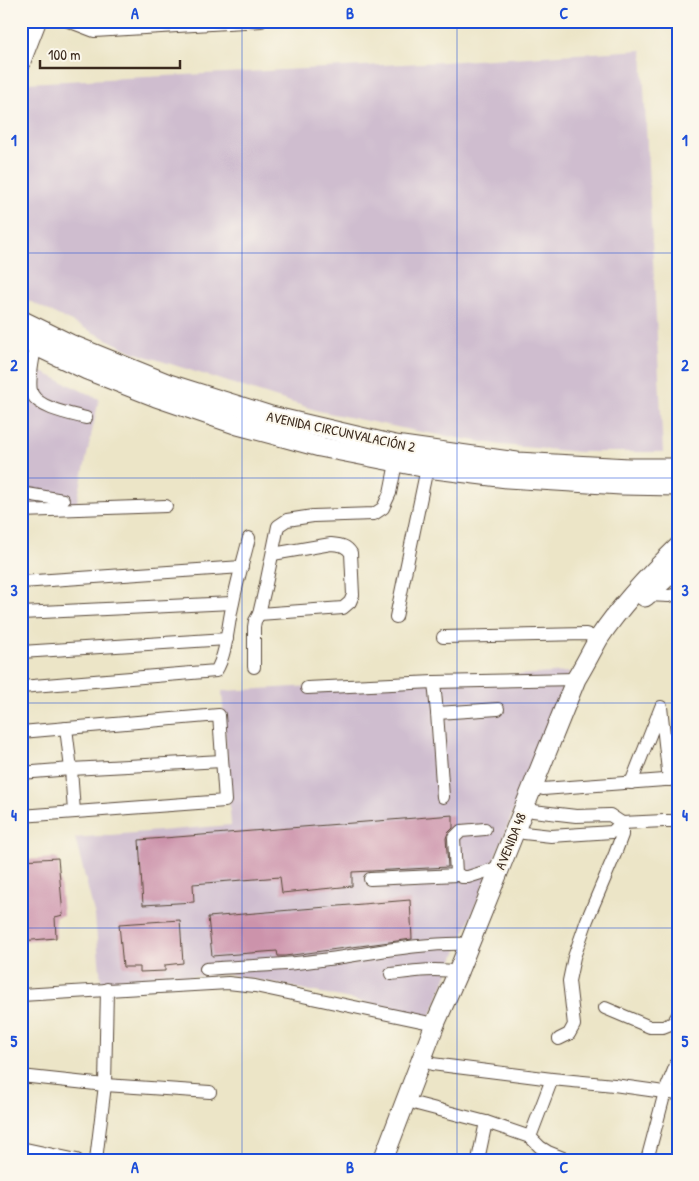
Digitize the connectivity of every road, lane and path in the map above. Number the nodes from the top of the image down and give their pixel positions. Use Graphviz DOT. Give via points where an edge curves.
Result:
graph roads {
  1 [pos="38,21"];
  2 [pos="68,21"];
  3 [pos="261,21"];
  4 [pos="178,23"];
  5 [pos="21,65"];
  6 [pos="21,320"];
  7 [pos="28,343"];
  8 [pos="86,418"];
  9 [pos="396,463"];
  10 [pos="427,468"];
  11 [pos="678,468"];
  12 [pos="678,486"];
  13 [pos="21,493"];
  14 [pos="63,500"];
  15 [pos="166,506"];
  16 [pos="21,512"];
  17 [pos="249,538"];
  18 [pos="678,547"];
  19 [pos="273,554"];
  20 [pos="678,567"];
  21 [pos="242,568"];
  22 [pos="21,582"];
  23 [pos="678,594"];
  24 [pos="647,595"];
  25 [pos="232,603"];
  26 [pos="21,613"];
  27 [pos="259,614"];
  28 [pos="396,617"];
  29 [pos="442,637"];
  30 [pos="226,639"];
  31 [pos="599,639"];
  32 [pos="21,652"];
  33 [pos="254,667"];
  34 [pos="576,679"];
  35 [pos="434,682"];
  36 [pos="21,687"];
  37 [pos="307,688"];
  38 [pos="498,709"];
  39 [pos="437,713"];
  40 [pos="66,728"];
  41 [pos="21,732"];
  42 [pos="222,761"];
  43 [pos="71,769"];
  44 [pos="21,773"];
  45 [pos="673,780"];
  46 [pos="631,783"];
  47 [pos="543,789"];
  48 [pos="443,797"];
  49 [pos="533,811"];
  50 [pos="74,812"];
  51 [pos="21,816"];
  52 [pos="678,821"];
  53 [pos="622,823"];
  54 [pos="485,829"];
  55 [pos="524,833"];
  56 [pos="500,866"];
  57 [pos="458,875"];
  58 [pos="370,879"];
  59 [pos="469,944"];
  60 [pos="206,969"];
  61 [pos="458,972"];
  62 [pos="391,974"];
  63 [pos="107,989"];
  64 [pos="21,995"];
  65 [pos="605,1008"];
  66 [pos="678,1015"];
  67 [pos="436,1024"];
  68 [pos="559,1039"];
  69 [pos="678,1060"];
  70 [pos="432,1064"];
  71 [pos="21,1076"];
  72 [pos="552,1079"];
  73 [pos="105,1085"];
  74 [pos="210,1092"];
  75 [pos="671,1093"];
  76 [pos="416,1104"];
  77 [pos="486,1122"];
  78 [pos="530,1137"];
  79 [pos="21,1148"];
  80 [pos="77,1160"];
  81 [pos="96,1160"];
  82 [pos="383,1160"];
  83 [pos="395,1160"];
  84 [pos="478,1160"];
  85 [pos="568,1160"];
  86 [pos="647,1160"];
  1 -- 5 [label="main road"];
  2 -- 4 [label="street" via="94,31"];
  3 -- 4 [label="street"];
  6 -- 11 [label="highway, AVENIDA CIRCUNVALACIÓN 2" via="70,344 169,384 271,416 395,445 517,462"];
  7 -- 8 [label="street" via="32,394 50,409"];
  7 -- 9 [label="highway, AVENIDA CIRCUNVALACIÓN 2" via="156,397 238,425"];
  9 -- 10 [label="highway, AVENIDA CIRCUNVALACIÓN 2"];
  9 -- 19 [label="street" via="390,494 383,508 374,514 287,520 278,526"];
  10 -- 12 [label="highway, AVENIDA CIRCUNVALACIÓN 2" via="507,478"];
  10 -- 28 [label="street"];
  13 -- 14 [label="street"];
  15 -- 16 [label="street"];
  17 -- 21 [label="street"];
  18 -- 31 [label="highway, AVENIDA 48" via="618,612"];
  19 -- 27 [label="street"];
  19 -- 27 [label="street" via="331,544 348,548 353,596 343,608"];
  20 -- 24 [label="highway, AVENIDA 48"];
  21 -- 22 [label="street"];
  21 -- 25 [label="street"];
  23 -- 24 [label="street"];
  24 -- 47 [label="highway, AVENIDA 48" via="603,652 582,693"];
  25 -- 26 [label="street"];
  25 -- 30 [label="street"];
  27 -- 33 [label="street" via="254,627"];
  29 -- 31 [label="street" via="586,634"];
  30 -- 32 [label="street"];
  30 -- 36 [label="street" via="216,671"];
  31 -- 34 [label="highway, AVENIDA 48"];
  34 -- 35 [label="street"];
  34 -- 56 [label="highway, AVENIDA 48"];
  35 -- 37 [label="street"];
  35 -- 39 [label="street"];
  38 -- 39 [label="street"];
  39 -- 48 [label="street"];
  40 -- 41 [label="street"];
  40 -- 42 [label="street" via="219,715"];
  40 -- 43 [label="street"];
  42 -- 43 [label="street"];
  42 -- 50 [label="street" via="224,802"];
  43 -- 44 [label="street"];
  43 -- 50 [label="street"];
  45 -- 46 [label="street"];
  45 -- 46 [label="street" via="662,707"];
  46 -- 47 [label="street"];
  47 -- 49 [label="highway, AVENIDA 48"];
  49 -- 53 [label="street" via="576,816 610,815"];
  49 -- 55 [label="highway, AVENIDA 48"];
  50 -- 51 [label="street"];
  52 -- 53 [label="street"];
  53 -- 55 [label="street" via="612,832 551,836"];
  53 -- 68 [label="street" via="615,854 574,958 569,981 574,1025 569,1034"];
  54 -- 57 [label="street" via="461,831 454,838"];
  55 -- 70 [label="highway, AVENIDA 48"];
  56 -- 57 [label="street" via="468,877"];
  56 -- 59 [label="highway, AVENIDA 48"];
  57 -- 58 [label="street"];
  59 -- 60 [label="street" via="429,944 312,962"];
  59 -- 61 [label="highway, AVENIDA 48"];
  61 -- 62 [label="street" via="442,969"];
  61 -- 67 [label="highway, AVENIDA 48"];
  63 -- 64 [label="street"];
  63 -- 67 [label="street" via="228,983"];
  63 -- 73 [label="street"];
  65 -- 66 [label="street" via="650,1028 673,1023"];
  67 -- 82 [label="highway, AVENIDA 48"];
  69 -- 75 [label="street"];
  70 -- 72 [label="street"];
  70 -- 76 [label="highway, AVENIDA 48"];
  71 -- 73 [label="street"];
  72 -- 75 [label="street"];
  72 -- 78 [label="street"];
  73 -- 74 [label="street"];
  73 -- 81 [label="street"];
  75 -- 86 [label="street"];
  76 -- 77 [label="street"];
  76 -- 83 [label="highway, AVENIDA 48"];
  77 -- 78 [label="street"];
  77 -- 84 [label="street"];
  78 -- 85 [label="street" via="548,1152"];
  79 -- 80 [label="street"];
}
